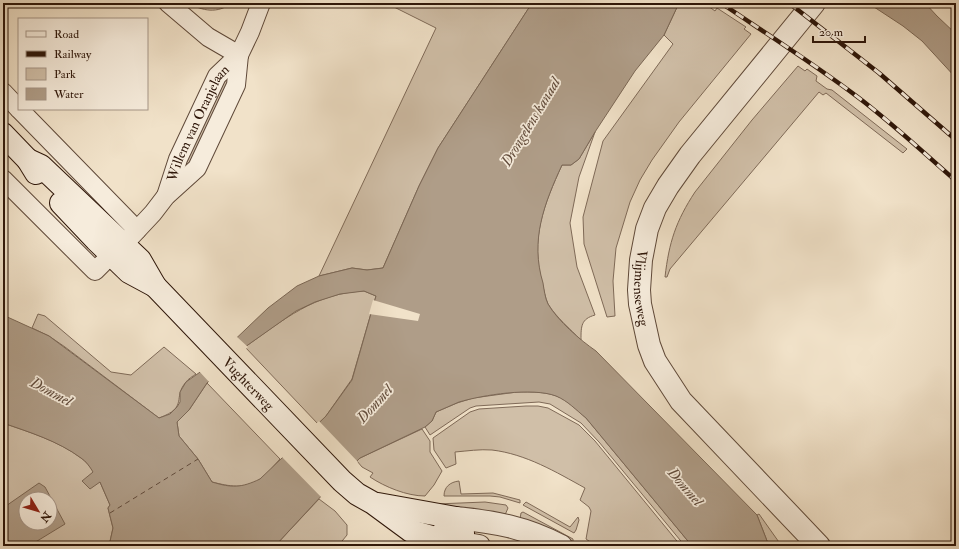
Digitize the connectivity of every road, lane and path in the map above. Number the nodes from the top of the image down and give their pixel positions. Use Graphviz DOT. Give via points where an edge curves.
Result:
graph roads {
  1 [pos="168,3"];
  2 [pos="261,3"];
  3 [pos="814,3"];
  4 [pos="239,55"];
  5 [pos="3,92"];
  6 [pos="18,108"];
  7 [pos="20,110"];
  8 [pos="3,134"];
  9 [pos="3,179"];
  10 [pos="66,198"];
  11 [pos="43,219"];
  12 [pos="124,243"];
  13 [pos="373,503"];
  14 [pos="456,518"];
  15 [pos="439,542"];
  16 [pos="468,545"];
  17 [pos="819,545"];
  18 [pos="561,546"];
  1 -- 4 [label="street, Willem van Oranjelaan" via="208,37"];
  2 -- 4 [label="street, Willem van Oranjelaan"];
  3 -- 17 [label="street, Vlijmenseweg" via="690,155 668,186 655,208 647,229 639,290 649,345 655,361 680,401"];
  4 -- 12 [label="street, Willem van Oranjelaan" via="236,85 197,168 166,196"];
  5 -- 6 [label="street, Vughterweg"];
  7 -- 12 [label="street, Vughterweg"];
  8 -- 10 [label="street, Vughterweg" via="28,160 41,166"];
  9 -- 11 [label="street"];
  10 -- 11 [label="street"];
  10 -- 12 [label="street, Vughterweg"];
  11 -- 12 [label="street, Willem van Oranjelaan" via="95,271"];
  12 -- 13 [label="street, Vughterweg" via="140,260 154,286 342,481"];
  13 -- 14 [label="street"];
  13 -- 15 [label="street" via="411,531"];
  14 -- 15 [label="street" via="443,530"];
  14 -- 16 [label="street"];
  14 -- 18 [label="street" via="508,525"];
  15 -- 16 [label="street"];
}
